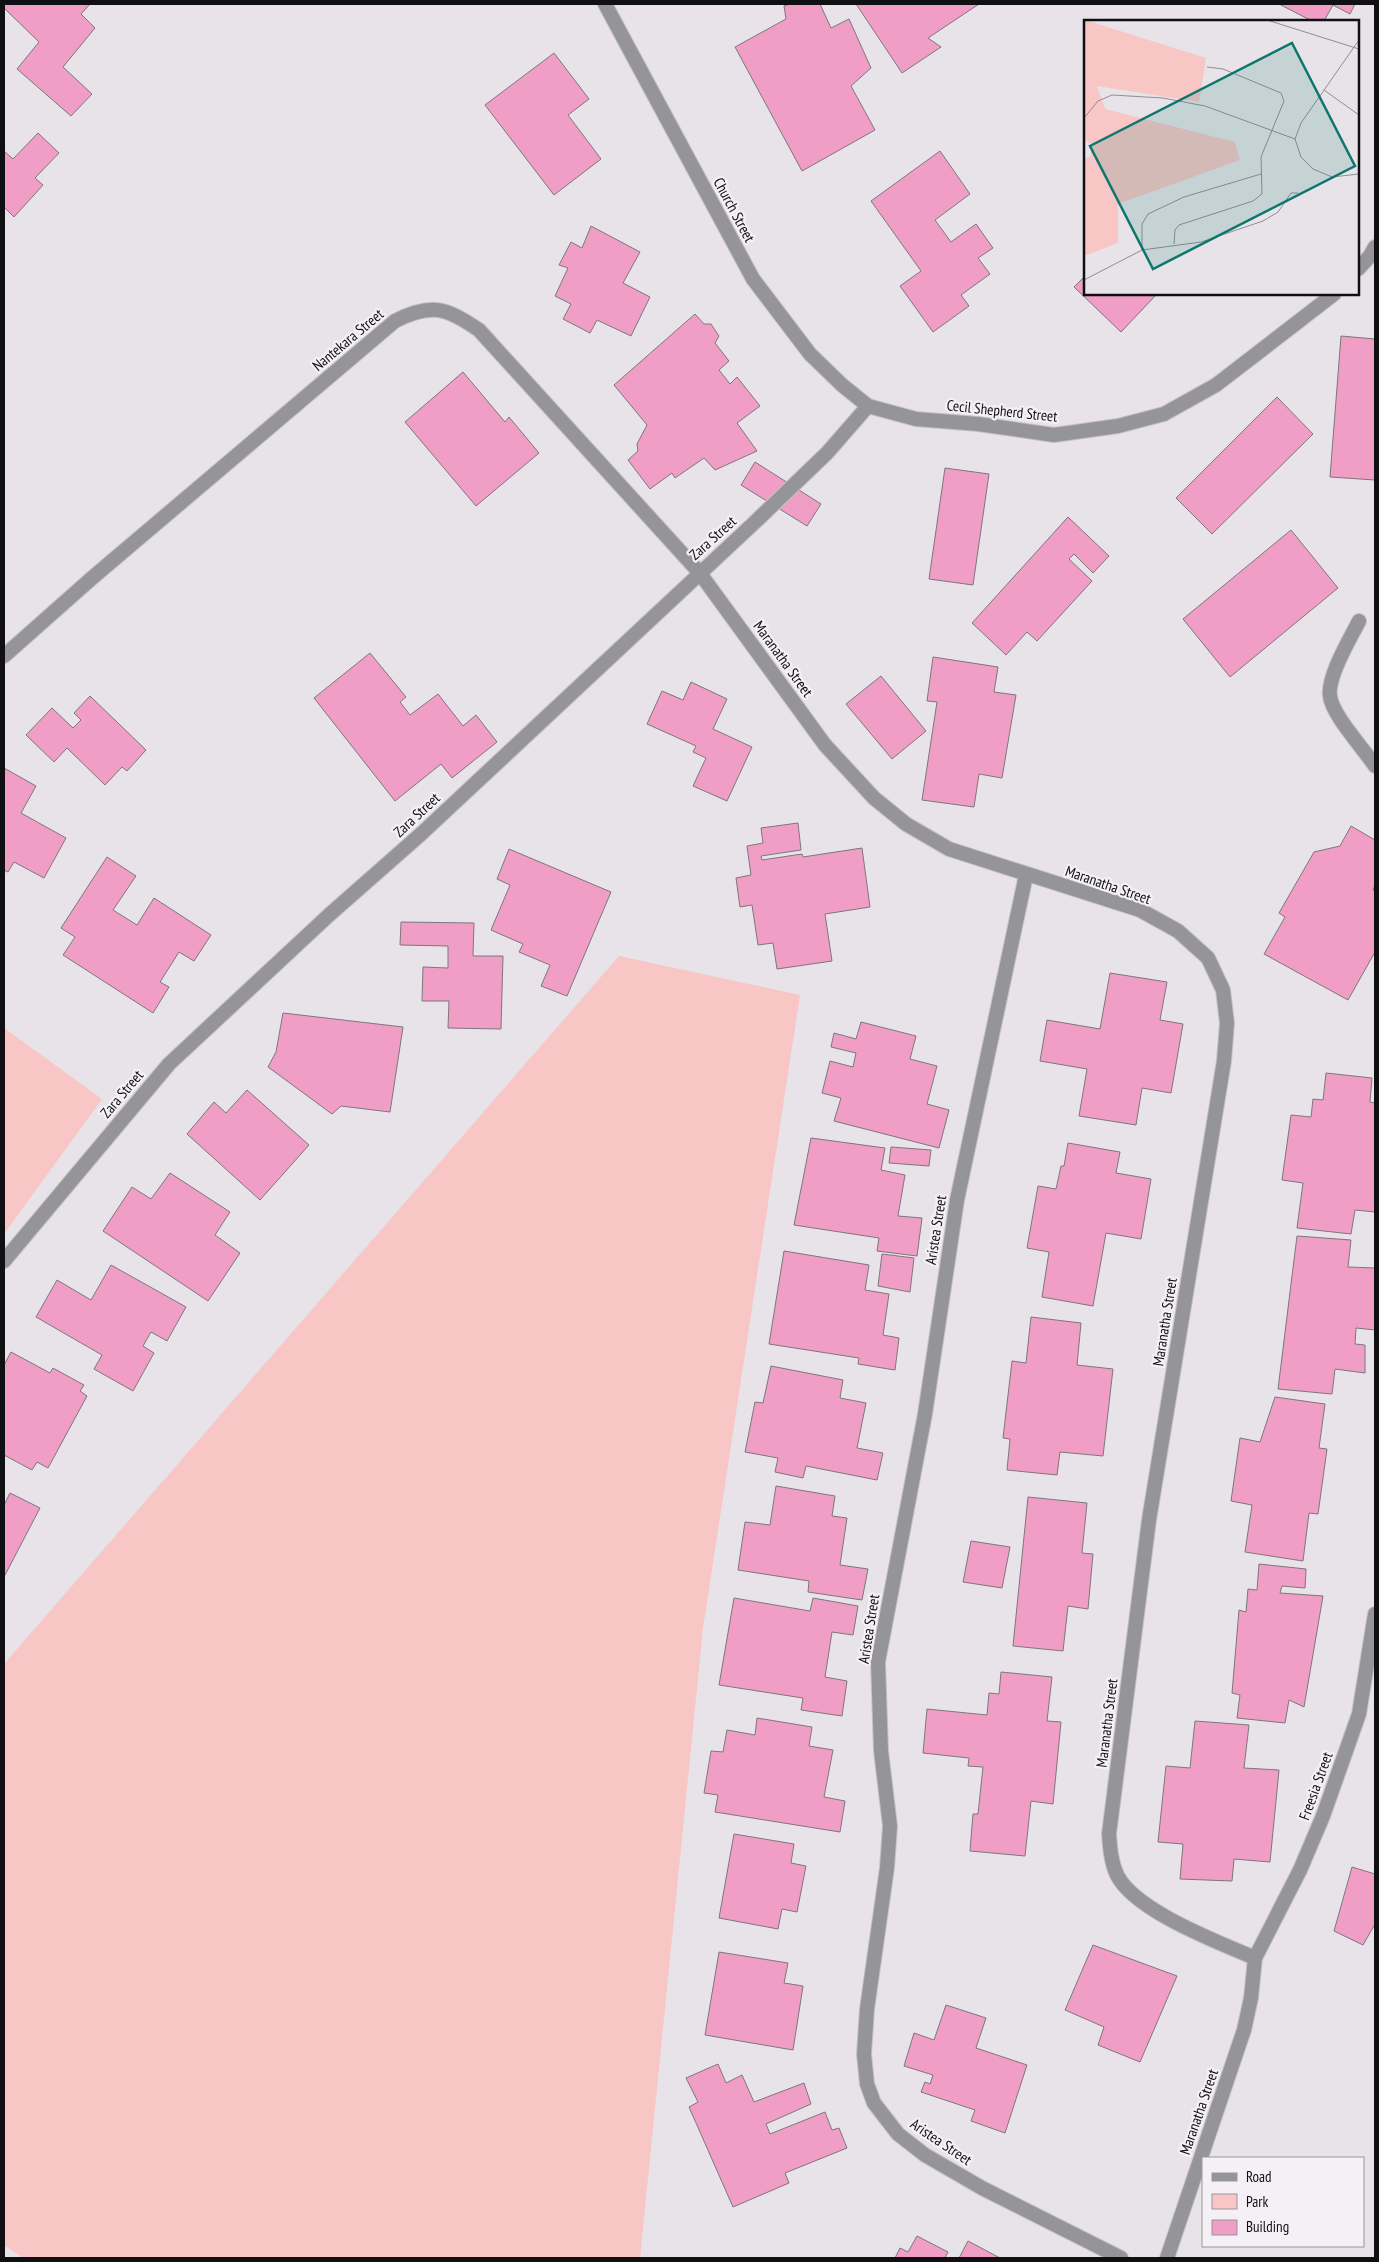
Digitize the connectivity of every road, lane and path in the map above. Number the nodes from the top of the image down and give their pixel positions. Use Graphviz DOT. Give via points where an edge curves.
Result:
graph roads {
  1 [pos="605,4"];
  2 [pos="1375,247"];
  3 [pos="1359,268"];
  4 [pos="1333,295"];
  5 [pos="868,406"];
  6 [pos="699,572"];
  7 [pos="1359,621"];
  8 [pos="4,656"];
  9 [pos="1375,766"];
  10 [pos="1026,875"];
  11 [pos="4,1261"];
  12 [pos="1375,1614"];
  13 [pos="1255,1958"];
  14 [pos="1121,2258"];
  15 [pos="1167,2258"];
  1 -- 5 [label="street, Church Street" via="753,279 810,354"];
  2 -- 3 [label="street"];
  4 -- 5 [label="street, Cecil Shepherd Street" via="1216,385 1164,414 1118,426 1054,435 916,419"];
  5 -- 6 [label="street, Zara Street" via="827,453"];
  6 -- 8 [label="street, Nantekara Street" via="479,330 459,316 440,309 415,311 387,327"];
  6 -- 10 [label="street, Maranatha Street" via="825,745 874,798 906,824 949,849"];
  6 -- 11 [label="street, Zara Street" via="421,834 168,1064"];
  7 -- 9 [label="street" via="1335,670 1329,695 1334,710"];
  10 -- 13 [label="street, Maranatha Street" via="1140,910 1178,931 1208,958 1222,990 1227,1023 1224,1061 1149,1520 1109,1834 1111,1858 1129,1892 1207,1938"];
  10 -- 14 [label="street, Aristea Street" via="956,1200 925,1414 878,1662 881,1751 890,1826 864,2054 874,2103 905,2139 925,2155 982,2188"];
  12 -- 13 [label="street, Freesia Street" via="1359,1714 1319,1825"];
  13 -- 15 [label="street, Maranatha Street" via="1244,2030"];
}
